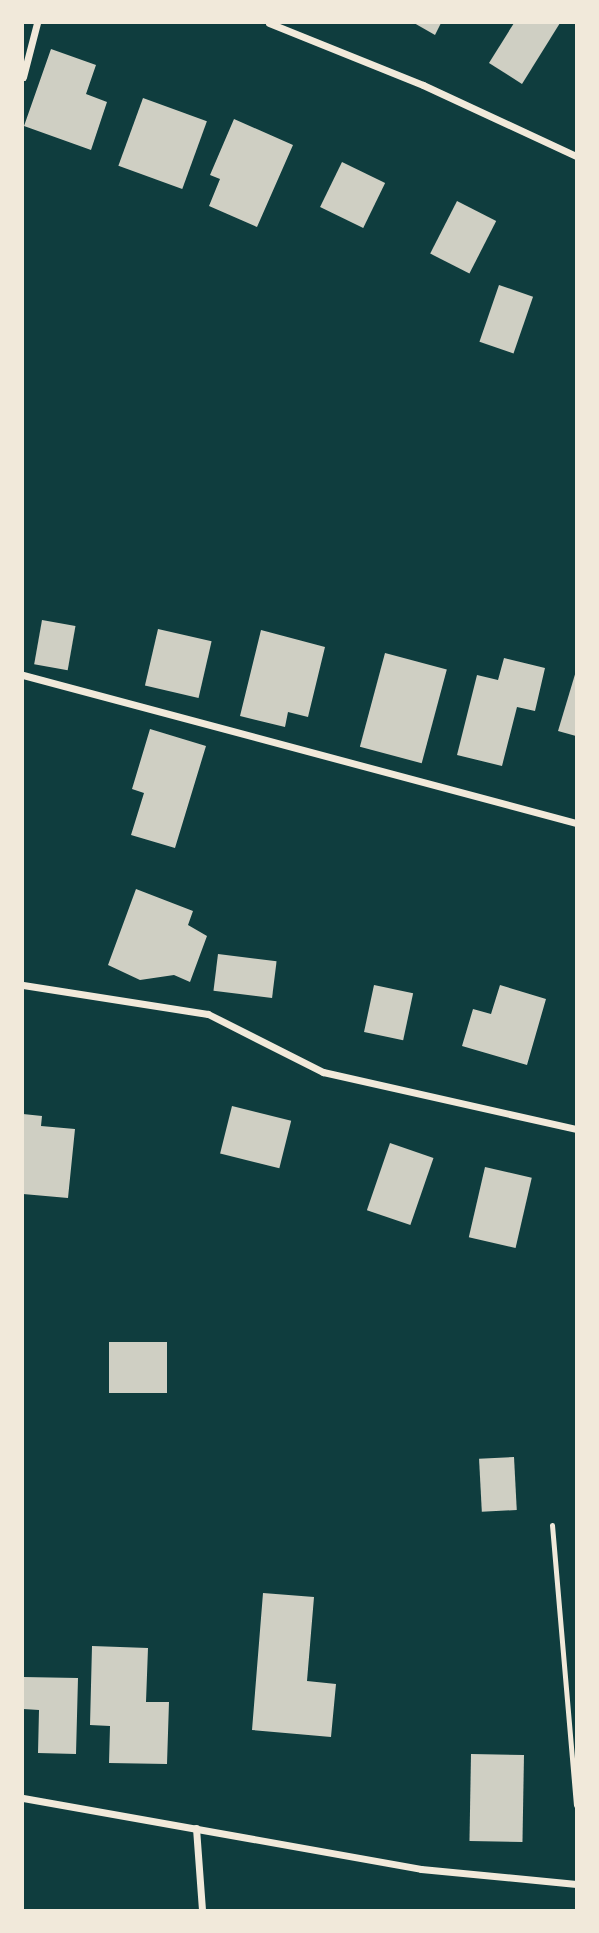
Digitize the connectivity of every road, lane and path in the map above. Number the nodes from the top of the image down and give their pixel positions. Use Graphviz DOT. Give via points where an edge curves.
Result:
graph roads {
  1 [pos="37,23"];
  2 [pos="269,23"];
  3 [pos="23,77"];
  4 [pos="576,156"];
  5 [pos="23,675"];
  6 [pos="576,823"];
  7 [pos="23,985"];
  8 [pos="576,1129"];
  9 [pos="552,1525"];
  10 [pos="23,1798"];
  11 [pos="576,1805"];
  12 [pos="196,1828"];
  13 [pos="576,1884"];
  14 [pos="202,1910"];
  1 -- 3 [label="street"];
  2 -- 4 [label="street" via="424,85"];
  5 -- 6 [label="street"];
  7 -- 8 [label="street" via="208,1014 323,1072"];
  9 -- 11 [label="lane"];
  10 -- 12 [label="street"];
  12 -- 13 [label="street" via="421,1869"];
  12 -- 14 [label="street"];
}
